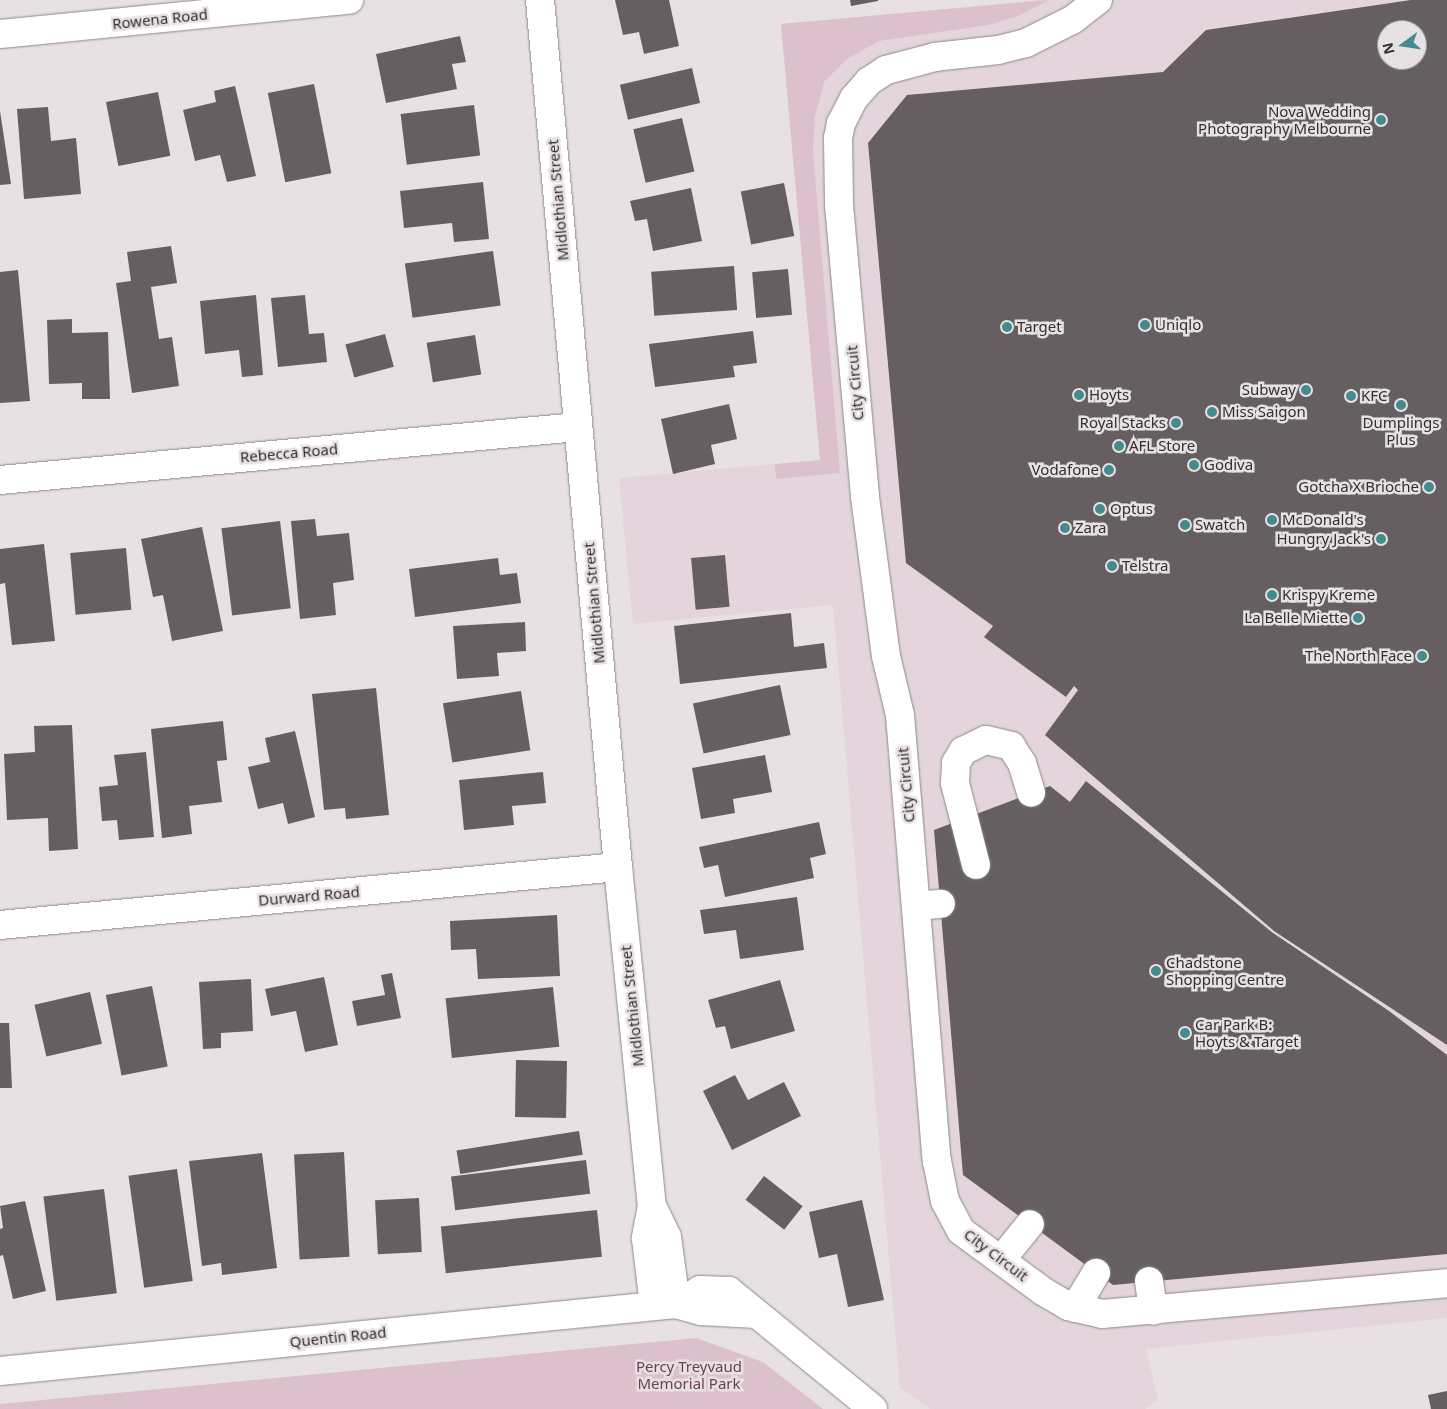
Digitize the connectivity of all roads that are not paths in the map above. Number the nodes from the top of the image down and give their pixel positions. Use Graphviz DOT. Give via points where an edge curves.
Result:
graph roads {
  1 [pos="349,0"];
  2 [pos="540,0"];
  3 [pos="1098,0"];
  4 [pos="0,34"];
  5 [pos="578,426"];
  6 [pos="0,480"];
  7 [pos="1031,793"];
  8 [pos="976,865"];
  9 [pos="618,867"];
  10 [pos="0,925"];
  11 [pos="1030,1224"];
  12 [pos="1001,1260"];
  13 [pos="1096,1273"];
  14 [pos="1149,1281"];
  15 [pos="1447,1283"];
  16 [pos="665,1305"];
  17 [pos="1075,1308"];
  18 [pos="1153,1311"];
  19 [pos="0,1371"];
  20 [pos="873,1409"];
  1 -- 4 [label="street, Rowena Road"];
  2 -- 5 [label="street, Midlothian Street"];
  3 -- 12 [label="street, City Circuit" via="1072,20 1026,43 998,50 934,57 886,70 869,81 854,98 841,123 838,138 839,205 865,497 886,656 900,714 928,905 942,1189 961,1231"];
  5 -- 6 [label="street, Rebecca Road"];
  5 -- 9 [label="street, Midlothian Street"];
  7 -- 8 [label="street" via="1022,763 1011,746 986,740 963,751 956,763 955,783"];
  9 -- 10 [label="street, Durward Road"];
  9 -- 16 [label="street, Midlothian Street" via="652,1206 668,1237"];
  11 -- 12 [label="street"];
  12 -- 17 [label="street, City Circuit" via="1044,1292"];
  13 -- 17 [label="street"];
  14 -- 18 [label="street"];
  15 -- 18 [label="street, City Circuit"];
  16 -- 19 [label="street, Quentin Road"];
  16 -- 20 [label="street" via="757,1314"];
  17 -- 18 [label="street, City Circuit" via="1102,1314"];
}
